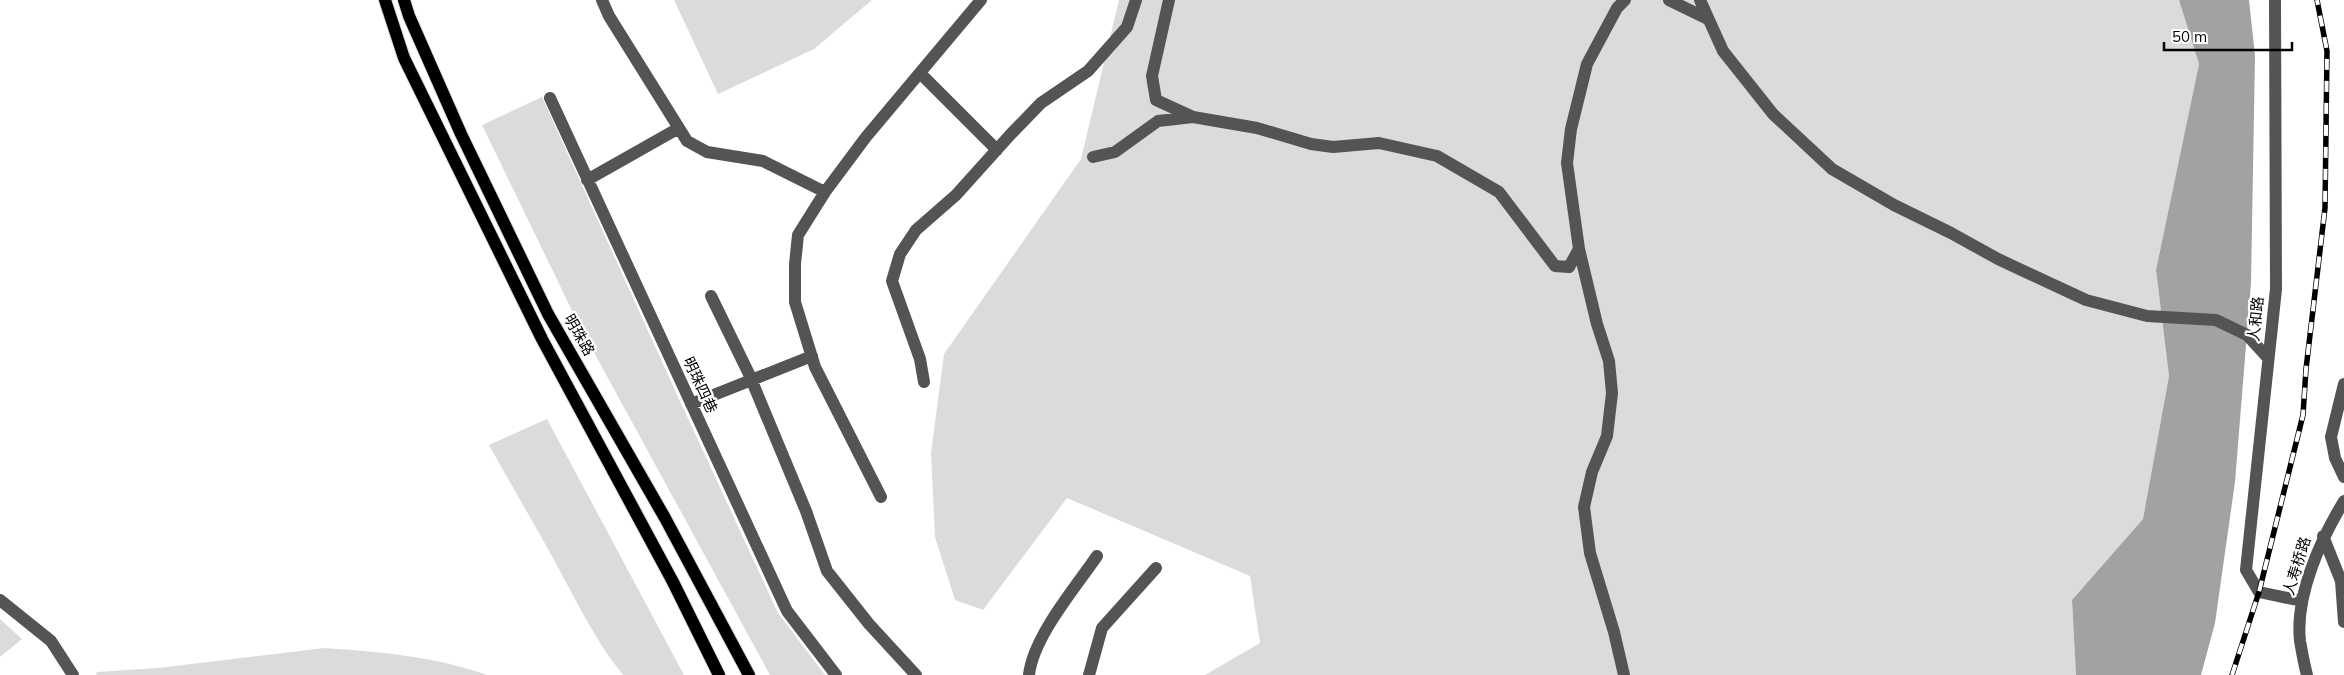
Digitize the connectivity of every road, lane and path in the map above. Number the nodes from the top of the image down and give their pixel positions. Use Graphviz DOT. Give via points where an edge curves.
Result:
graph roads {
  1 [pos="385,0"];
  2 [pos="404,0"];
  3 [pos="602,0"];
  4 [pos="981,0"];
  5 [pos="1136,0"];
  6 [pos="1169,0"];
  7 [pos="1625,0"];
  8 [pos="1669,0"];
  9 [pos="1700,0"];
  10 [pos="2275,0"];
  11 [pos="1708,18"];
  12 [pos="920,73"];
  13 [pos="550,98"];
  14 [pos="1193,117"];
  15 [pos="679,128"];
  16 [pos="997,150"];
  17 [pos="1093,158"];
  18 [pos="588,180"];
  19 [pos="825,192"];
  20 [pos="1578,250"];
  21 [pos="711,296"];
  22 [pos="812,356"];
  23 [pos="2268,358"];
  24 [pos="751,380"];
  25 [pos="924,382"];
  26 [pos="2344,384"];
  27 [pos="691,404"];
  28 [pos="2344,477"];
  29 [pos="881,497"];
  30 [pos="2344,501"];
  31 [pos="2323,536"];
  32 [pos="1097,556"];
  33 [pos="1156,568"];
  34 [pos="0,600"];
  35 [pos="2302,601"];
  36 [pos="2344,622"];
  37 [pos="73,675"];
  38 [pos="719,675"];
  39 [pos="749,675"];
  40 [pos="836,675"];
  41 [pos="916,675"];
  42 [pos="1029,675"];
  43 [pos="1089,675"];
  44 [pos="1624,675"];
  45 [pos="2306,675"];
  1 -- 38 [label="main road" via="404,58 537,330 673,582"];
  2 -- 39 [label="main road, 明珠路" via="461,134 548,314 665,518"];
  3 -- 15 [label="street"];
  4 -- 12 [label="street"];
  5 -- 16 [label="street" via="1127,27 1088,71 1041,103"];
  6 -- 14 [label="street" via="1152,76 1156,100"];
  7 -- 20 [label="street" via="1617,8 1588,64 1571,129 1568,163"];
  8 -- 11 [label="street"];
  9 -- 11 [label="street"];
  10 -- 23 [label="street, 人和路" via="2276,289"];
  11 -- 23 [label="street" via="1723,51 1773,114 1832,169 1998,259 2086,300 2147,316 2216,320 2246,335"];
  12 -- 16 [label="street"];
  12 -- 19 [label="street"];
  13 -- 18 [label="street, 明珠四巷"];
  14 -- 17 [label="street" via="1158,121 1115,152"];
  14 -- 20 [label="street" via="1257,128 1333,148 1379,143 1437,156 1499,192 1555,266 1569,267"];
  15 -- 18 [label="street"];
  15 -- 19 [label="street" via="686,142 707,152 763,161"];
  16 -- 25 [label="street" via="956,195 916,230 900,254 892,281 920,359"];
  18 -- 27 [label="street, 明珠四巷"];
  19 -- 22 [label="street" via="798,235 795,264 795,302"];
  20 -- 44 [label="street" via="1596,324 1609,361 1612,393 1607,436 1592,472 1584,506 1590,553"];
  21 -- 24 [label="street"];
  22 -- 24 [label="street"];
  22 -- 29 [label="street"];
  23 -- 35 [label="street, 人和路" via="2246,570 2259,592"];
  24 -- 27 [label="street"];
  24 -- 41 [label="street" via="827,570 869,624"];
  26 -- 28 [label="street" via="2331,437 2335,458"];
  27 -- 40 [label="street, 明珠四巷" via="787,611"];
  30 -- 31 [label="street, 人寿桥路"];
  31 -- 35 [label="street, 人寿桥路"];
  31 -- 36 [label="street" via="2341,581"];
  32 -- 42 [label="street" via="1050,622"];
  33 -- 43 [label="street" via="1102,628"];
  34 -- 37 [label="street" via="51,641"];
  35 -- 45 [label="street, 人寿桥路" via="2300,640"];
}
